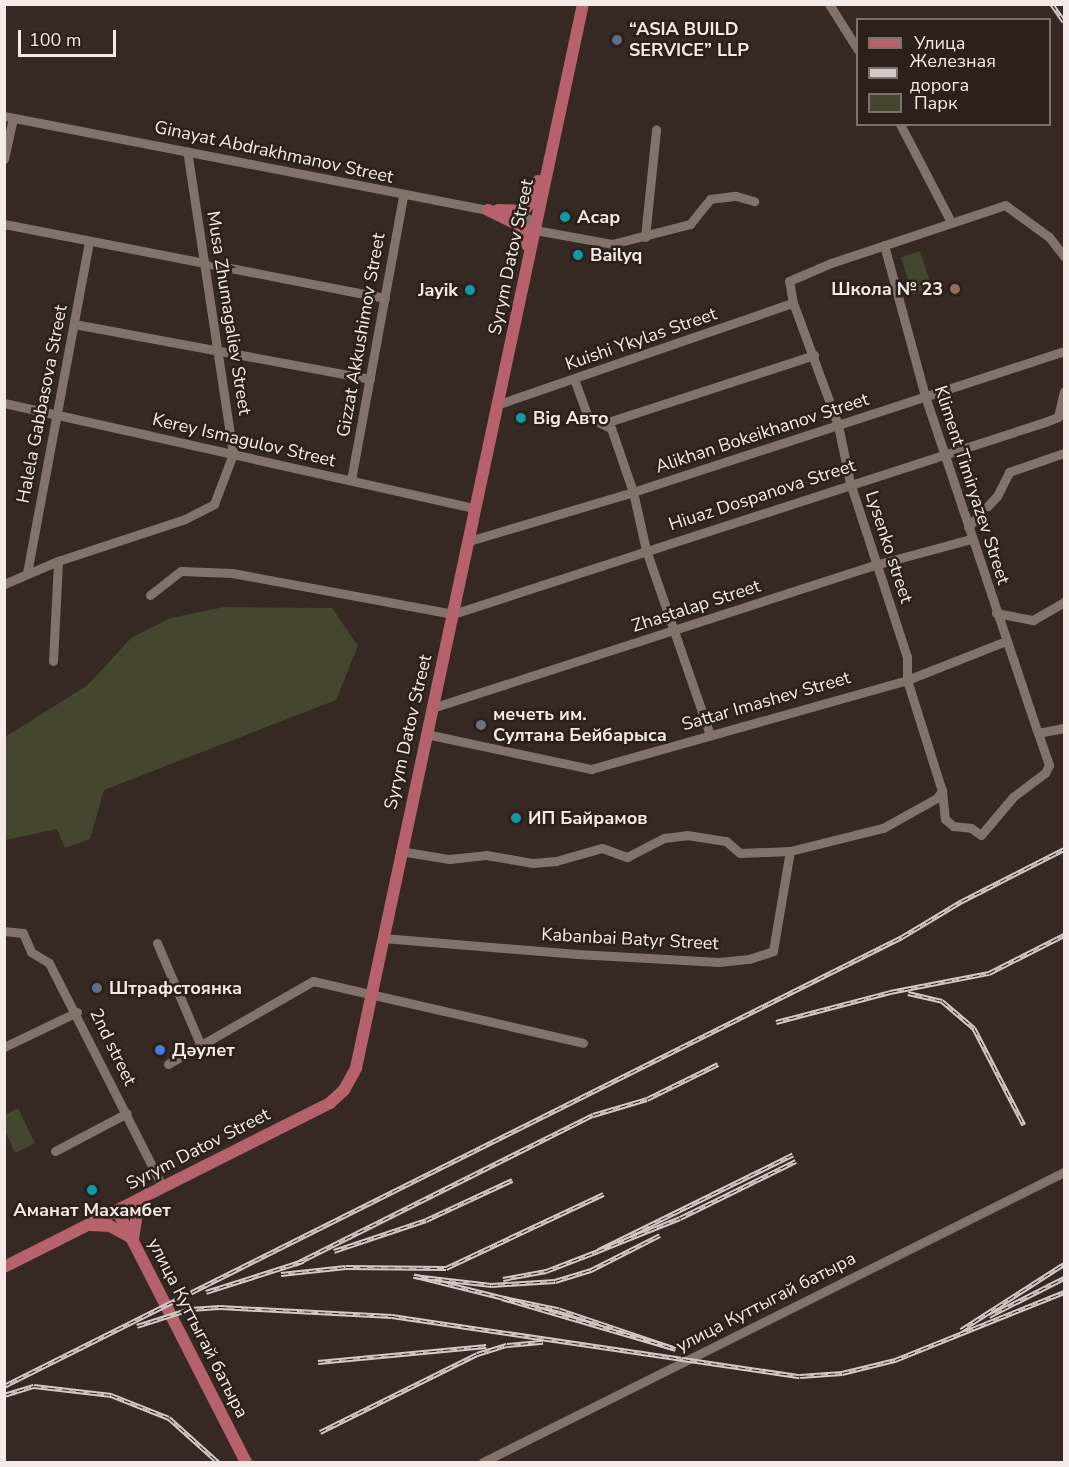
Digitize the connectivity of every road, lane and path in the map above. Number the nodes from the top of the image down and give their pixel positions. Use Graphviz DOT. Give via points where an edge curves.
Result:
graph roads {
  1 [pos="583,4"];
  2 [pos="829,4"];
  3 [pos="856,47"];
  4 [pos="9,117"];
  5 [pos="901,126"];
  6 [pos="656,130"];
  7 [pos="187,151"];
  8 [pos="4,159"];
  9 [pos="548,173"];
  10 [pos="404,196"];
  11 [pos="754,201"];
  12 [pos="488,210"];
  13 [pos="951,222"];
  14 [pos="4,224"];
  15 [pos="536,225"];
  16 [pos="645,237"];
  17 [pos="89,242"];
  18 [pos="884,245"];
  19 [pos="1065,256"];
  20 [pos="205,265"];
  21 [pos="527,272"];
  22 [pos="385,298"];
  23 [pos="793,303"];
  24 [pos="74,324"];
  25 [pos="220,351"];
  26 [pos="1065,351"];
  27 [pos="814,355"];
  28 [pos="370,379"];
  29 [pos="574,379"];
  30 [pos="1065,392"];
  31 [pos="925,396"];
  32 [pos="4,404"];
  33 [pos="499,404"];
  34 [pos="57,415"];
  35 [pos="605,423"];
  36 [pos="838,425"];
  37 [pos="1065,453"];
  38 [pos="233,454"];
  39 [pos="946,455"];
  40 [pos="351,480"];
  41 [pos="850,483"];
  42 [pos="633,492"];
  43 [pos="475,508"];
  44 [pos="968,527"];
  45 [pos="971,539"];
  46 [pos="469,541"];
  47 [pos="646,550"];
  48 [pos="58,561"];
  49 [pos="878,565"];
  50 [pos="27,573"];
  51 [pos="4,584"];
  52 [pos="150,595"];
  53 [pos="1065,602"];
  54 [pos="996,613"];
  55 [pos="453,614"];
  56 [pos="675,630"];
  57 [pos="1006,641"];
  58 [pos="53,661"];
  59 [pos="907,680"];
  60 [pos="432,708"];
  61 [pos="1065,728"];
  62 [pos="1038,733"];
  63 [pos="426,734"];
  64 [pos="710,735"];
  65 [pos="942,791"];
  66 [pos="400,851"];
  67 [pos="790,851"];
  68 [pos="4,932"];
  69 [pos="383,938"];
  70 [pos="157,943"];
  71 [pos="371,994"];
  72 [pos="77,1012"];
  73 [pos="583,1043"];
  74 [pos="201,1046"];
  75 [pos="4,1047"];
  76 [pos="168,1064"];
  77 [pos="127,1113"];
  78 [pos="55,1152"];
  79 [pos="1065,1172"];
  80 [pos="162,1186"];
  81 [pos="149,1193"];
  82 [pos="117,1210"];
  83 [pos="88,1225"];
  84 [pos="133,1239"];
  85 [pos="4,1267"];
  86 [pos="246,1462"];
  87 [pos="483,1462"];
  1 -- 9 [label="main road, Syrym Datov Street"];
  2 -- 3 [label="street"];
  4 -- 7 [label="street, Ginayat Abdrakhmanov Street"];
  4 -- 8 [label="street"];
  5 -- 13 [label="street"];
  6 -- 16 [label="street"];
  7 -- 10 [label="street, Ginayat Abdrakhmanov Street"];
  7 -- 20 [label="street, Musa Zhumagaliev Street"];
  9 -- 12 [label="main road" via="540,176 532,201 523,211"];
  9 -- 15 [label="main road, Syrym Datov Street"];
  10 -- 12 [label="street, Ginayat Abdrakhmanov Street"];
  10 -- 22 [label="street, Gizzat Akkushimov Street"];
  11 -- 16 [label="street, Ginayat Abdrakhmanov Street" via="736,195 710,199 690,224"];
  12 -- 15 [label="street, Ginayat Abdrakhmanov Street"];
  12 -- 21 [label="main road" via="527,229 523,261"];
  13 -- 18 [label="street"];
  13 -- 19 [label="street" via="1005,206 1049,237"];
  14 -- 17 [label="street"];
  15 -- 16 [label="street, Ginayat Abdrakhmanov Street" via="612,244"];
  15 -- 21 [label="main road, Syrym Datov Street"];
  17 -- 20 [label="street"];
  17 -- 24 [label="street, Halela Gabbasova Street"];
  18 -- 23 [label="street, Lysenko street" via="789,281"];
  18 -- 31 [label="street, Kliment Timiryazev Street"];
  20 -- 22 [label="street"];
  20 -- 25 [label="street, Musa Zhumagaliev Street"];
  21 -- 33 [label="main road, Syrym Datov Street"];
  22 -- 28 [label="street, Gizzat Akkushimov Street"];
  23 -- 27 [label="street, Lysenko street"];
  23 -- 29 [label="street, Kuishi Ykylas Street"];
  24 -- 25 [label="street"];
  24 -- 34 [label="street, Halela Gabbasova Street"];
  25 -- 28 [label="street"];
  25 -- 38 [label="street, Musa Zhumagaliev Street"];
  26 -- 31 [label="street, Alikhan Bokeikhanov Street"];
  27 -- 35 [label="street"];
  27 -- 36 [label="street, Lysenko street"];
  28 -- 40 [label="street, Gizzat Akkushimov Street"];
  29 -- 33 [label="street, Kuishi Ykylas Street"];
  29 -- 35 [label="street" via="588,417"];
  30 -- 39 [label="street, Hiuaz Dospanova Street" via="1058,417"];
  31 -- 36 [label="street, Alikhan Bokeikhanov Street"];
  31 -- 39 [label="street, Kliment Timiryazev Street"];
  32 -- 34 [label="street, Kerey Ismagulov Street"];
  33 -- 43 [label="main road, Syrym Datov Street"];
  34 -- 38 [label="street, Kerey Ismagulov Street"];
  34 -- 50 [label="street, Halela Gabbasova Street"];
  35 -- 42 [label="street" via="611,428"];
  36 -- 41 [label="street, Lysenko street"];
  36 -- 42 [label="street, Alikhan Bokeikhanov Street"];
  37 -- 44 [label="street" via="1009,472 997,496"];
  38 -- 40 [label="street, Kerey Ismagulov Street"];
  38 -- 48 [label="street, Musa Zhumagaliev Street" via="214,504 184,519"];
  39 -- 41 [label="street, Hiuaz Dospanova Street"];
  39 -- 44 [label="street, Kliment Timiryazev Street"];
  40 -- 43 [label="street, Kerey Ismagulov Street"];
  41 -- 47 [label="street, Hiuaz Dospanova Street"];
  41 -- 49 [label="street, Lysenko street"];
  42 -- 46 [label="street, Alikhan Bokeikhanov Street"];
  42 -- 47 [label="street"];
  43 -- 46 [label="main road, Syrym Datov Street"];
  44 -- 45 [label="street, Kliment Timiryazev Street"];
  45 -- 49 [label="street, Zhastalap Street"];
  45 -- 54 [label="street, Kliment Timiryazev Street"];
  46 -- 55 [label="main road, Syrym Datov Street"];
  47 -- 55 [label="street, Hiuaz Dospanova Street"];
  47 -- 56 [label="street"];
  48 -- 50 [label="street, Musa Zhumagaliev Street"];
  48 -- 58 [label="street"];
  49 -- 56 [label="street, Zhastalap Street"];
  49 -- 59 [label="street, Lysenko street" via="907,657"];
  50 -- 51 [label="street, Musa Zhumagaliev Street"];
  52 -- 55 [label="street" via="181,571 232,573"];
  53 -- 54 [label="street" via="1033,620"];
  54 -- 57 [label="street, Kliment Timiryazev Street"];
  55 -- 60 [label="main road, Syrym Datov Street"];
  56 -- 60 [label="street, Zhastalap Street"];
  56 -- 64 [label="street"];
  57 -- 59 [label="street, Sattar Imashev Street"];
  57 -- 62 [label="street, Kliment Timiryazev Street"];
  59 -- 64 [label="street, Sattar Imashev Street"];
  59 -- 65 [label="street, Lysenko street"];
  60 -- 63 [label="main road, Syrym Datov Street"];
  61 -- 62 [label="street"];
  62 -- 65 [label="street" via="1049,765 1045,773 1012,797 981,835 971,828 952,826 945,819"];
  63 -- 64 [label="street, Sattar Imashev Street" via="591,769"];
  63 -- 66 [label="main road, Syrym Datov Street"];
  65 -- 67 [label="street" via="937,798 883,828"];
  66 -- 67 [label="street" via="449,859 486,855 533,863 602,848 627,857 664,838 687,835 726,841 740,853"];
  66 -- 69 [label="main road, Syrym Datov Street"];
  67 -- 69 [label="street, Kabanbai Batyr Street" via="773,951 749,959 719,962"];
  68 -- 72 [label="street, 2nd street" via="23,933 31,952 49,963"];
  69 -- 71 [label="main road, Syrym Datov Street"];
  70 -- 74 [label="street"];
  71 -- 73 [label="street"];
  71 -- 74 [label="street" via="314,981"];
  71 -- 80 [label="main road, Syrym Datov Street" via="356,1068 344,1090 330,1103"];
  72 -- 75 [label="street"];
  72 -- 77 [label="street, 2nd street"];
  74 -- 76 [label="street"];
  77 -- 78 [label="street"];
  77 -- 80 [label="street, 2nd street"];
  79 -- 87 [label="street, улица Куттыгай батыра"];
  80 -- 81 [label="main road, Syrym Datov Street"];
  81 -- 82 [label="main road, Syrym Datov Street"];
  81 -- 84 [label="main road" via="136,1213"];
  82 -- 83 [label="main road, Syrym Datov Street"];
  82 -- 84 [label="main road, улица Куттыгай батыра"];
  83 -- 84 [label="main road" via="110,1226"];
  83 -- 85 [label="main road, Syrym Datov Street"];
  84 -- 86 [label="main road, улица Куттыгай батыра"];
}
